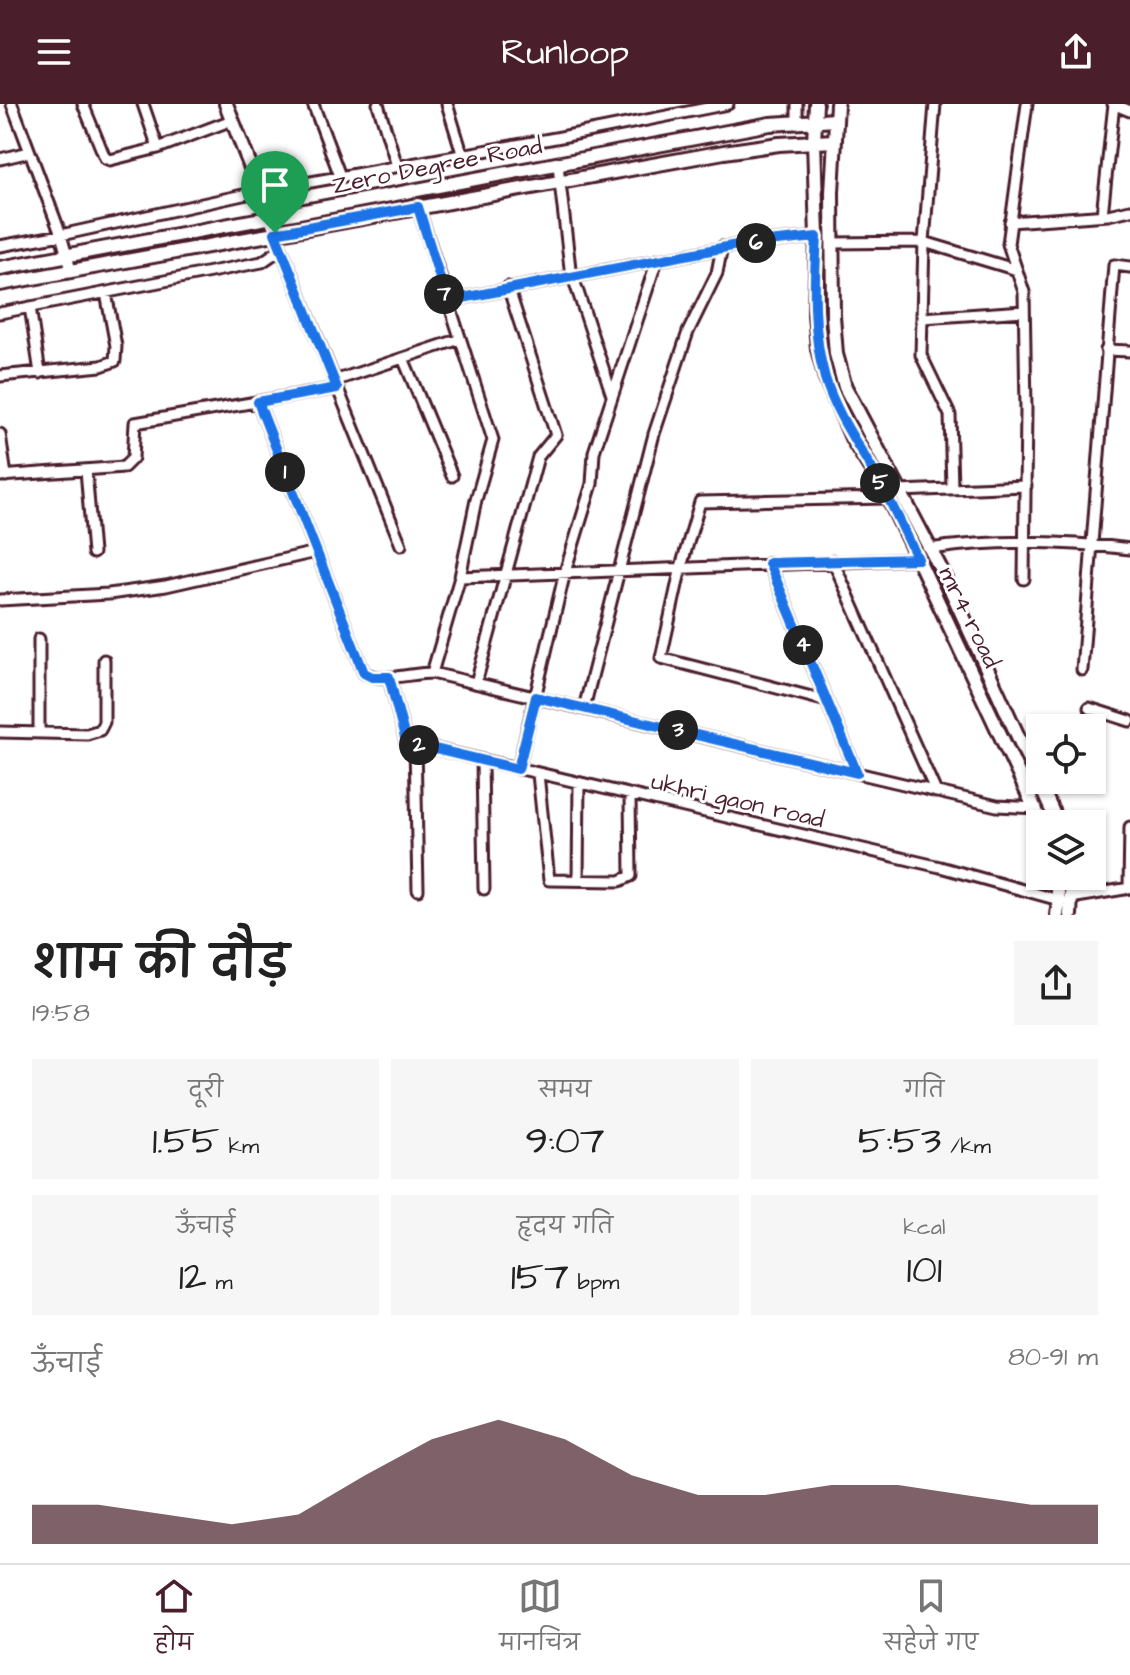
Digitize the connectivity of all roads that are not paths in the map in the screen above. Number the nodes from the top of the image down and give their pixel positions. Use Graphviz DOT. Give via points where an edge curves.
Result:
graph roads {
  1 [pos="12,104"];
  2 [pos="83,104"];
  3 [pos="143,104"];
  4 [pos="226,104"];
  5 [pos="313,104"];
  6 [pos="378,104"];
  7 [pos="447,104"];
  8 [pos="728,104"];
  9 [pos="797,104"];
  10 [pos="816,104"];
  11 [pos="935,104"];
  12 [pos="1027,104"];
  13 [pos="1114,104"];
  14 [pos="714,105"];
  15 [pos="840,105"];
  16 [pos="1130,111"];
  17 [pos="232,120"];
  18 [pos="815,120"];
  19 [pos="836,120"];
  20 [pos="797,122"];
  21 [pos="814,141"];
  22 [pos="834,141"];
  23 [pos="158,148"];
  24 [pos="30,152"];
  25 [pos="462,153"];
  26 [pos="0,159"];
  27 [pos="558,165"];
  28 [pos="397,166"];
  29 [pos="340,176"];
  30 [pos="559,181"];
  31 [pos="261,191"];
  32 [pos="418,207"];
  33 [pos="1130,210"];
  34 [pos="1102,215"];
  35 [pos="271,218"];
  36 [pos="1010,222"];
  37 [pos="275,233"];
  38 [pos="61,235"];
  39 [pos="817,237"];
  40 [pos="924,242"];
  41 [pos="833,243"];
  42 [pos="0,246"];
  43 [pos="722,247"];
  44 [pos="281,249"];
  45 [pos="68,256"];
  46 [pos="657,260"];
  47 [pos="1130,267"];
  48 [pos="0,268"];
  49 [pos="71,270"];
  50 [pos="1017,270"];
  51 [pos="573,276"];
  52 [pos="0,284"];
  53 [pos="508,287"];
  54 [pos="106,293"];
  55 [pos="447,301"];
  56 [pos="30,307"];
  57 [pos="1024,311"];
  58 [pos="0,313"];
  59 [pos="922,318"];
  60 [pos="460,339"];
  61 [pos="1106,350"];
  62 [pos="1130,351"];
  63 [pos="403,358"];
  64 [pos="40,373"];
  65 [pos="0,376"];
  66 [pos="336,384"];
  67 [pos="612,395"];
  68 [pos="258,402"];
  69 [pos="0,434"];
  70 [pos="86,470"];
  71 [pos="3,476"];
  72 [pos="452,476"];
  73 [pos="1026,486"];
  74 [pos="952,488"];
  75 [pos="894,495"];
  76 [pos="1024,541"];
  77 [pos="1092,544"];
  78 [pos="401,545"];
  79 [pos="930,549"];
  80 [pos="1130,549"];
  81 [pos="316,552"];
  82 [pos="93,553"];
  83 [pos="918,559"];
  84 [pos="833,561"];
  85 [pos="769,563"];
  86 [pos="681,567"];
  87 [pos="620,570"];
  88 [pos="565,572"];
  89 [pos="507,575"];
  90 [pos="460,577"];
  91 [pos="1024,579"];
  92 [pos="0,600"];
  93 [pos="39,639"];
  94 [pos="104,660"];
  95 [pos="1082,670"];
  96 [pos="432,673"];
  97 [pos="389,677"];
  98 [pos="476,683"];
  99 [pos="536,697"];
  100 [pos="827,701"];
  101 [pos="584,708"];
  102 [pos="1089,708"];
  103 [pos="1130,721"];
  104 [pos="0,732"];
  105 [pos="39,733"];
  106 [pos="410,743"];
  107 [pos="482,760"];
  108 [pos="518,769"];
  109 [pos="857,773"];
  110 [pos="538,774"];
  111 [pos="579,783"];
  112 [pos="936,792"];
  113 [pos="630,796"];
  114 [pos="1037,808"];
  115 [pos="1051,810"];
  116 [pos="1130,827"];
  117 [pos="578,880"];
  118 [pos="1130,888"];
  119 [pos="484,889"];
  120 [pos="418,890"];
  121 [pos="1063,890"];
  122 [pos="1065,899"];
  123 [pos="1057,915"];
  124 [pos="1070,915"];
  1 -- 24 [label="street"];
  2 -- 23 [label="street" via="105,158"];
  3 -- 23 [label="street"];
  4 -- 17 [label="street"];
  5 -- 29 [label="street"];
  6 -- 28 [label="street"];
  7 -- 25 [label="street"];
  8 -- 14 [label="street"];
  9 -- 20 [label="street"];
  10 -- 18 [label="street, mr4 road"];
  11 -- 40 [label="street"];
  12 -- 36 [label="street"];
  13 -- 16 [label="street"];
  13 -- 34 [label="street"];
  14 -- 25 [label="street"];
  15 -- 19 [label="street, mr4 road"];
  17 -- 23 [label="street"];
  17 -- 31 [label="street"];
  18 -- 19 [label="street, Zero Degree Road"];
  18 -- 20 [label="street, Zero Degree Road"];
  18 -- 21 [label="street, mr4 road"];
  19 -- 22 [label="street, mr4 road"];
  20 -- 27 [label="street, Zero Degree Road"];
  21 -- 22 [label="street, Zero Degree Road"];
  21 -- 30 [label="street, Zero Degree Road"];
  21 -- 39 [label="street, mr4 road"];
  22 -- 41 [label="street, mr4 road"];
  24 -- 26 [label="street"];
  24 -- 38 [label="street"];
  25 -- 28 [label="street"];
  27 -- 30 [label="street"];
  27 -- 35 [label="street, Zero Degree Road"];
  28 -- 29 [label="street"];
  29 -- 31 [label="street"];
  30 -- 32 [label="street, Zero Degree Road"];
  30 -- 51 [label="street"];
  31 -- 35 [label="street"];
  31 -- 38 [label="street"];
  32 -- 37 [label="street, Zero Degree Road"];
  32 -- 55 [label="street"];
  33 -- 34 [label="street"];
  34 -- 36 [label="street"];
  35 -- 37 [label="street"];
  35 -- 45 [label="street, Zero Degree Road"];
  36 -- 50 [label="street" via="1008,244"];
  37 -- 44 [label="street"];
  37 -- 49 [label="street, Zero Degree Road"];
  38 -- 42 [label="street"];
  38 -- 45 [label="street"];
  39 -- 43 [label="street"];
  39 -- 75 [label="street, mr4 road" via="815,315 826,379 853,440"];
  40 -- 41 [label="street"];
  40 -- 50 [label="street"];
  40 -- 59 [label="street"];
  41 -- 75 [label="street, mr4 road" via="833,335 845,387"];
  43 -- 46 [label="street"];
  43 -- 87 [label="street" via="717,273 688,332 654,434"];
  44 -- 54 [label="street" via="262,262"];
  44 -- 66 [label="street"];
  45 -- 48 [label="street, Zero Degree Road"];
  45 -- 49 [label="street"];
  46 -- 51 [label="street"];
  46 -- 67 [label="street"];
  47 -- 61 [label="street" via="1114,265"];
  49 -- 52 [label="street, Zero Degree Road"];
  50 -- 57 [label="street"];
  51 -- 53 [label="street"];
  51 -- 67 [label="street"];
  53 -- 55 [label="street"];
  53 -- 89 [label="street" via="556,435 538,457"];
  54 -- 56 [label="street"];
  54 -- 64 [label="street" via="115,361"];
  55 -- 60 [label="street"];
  56 -- 58 [label="street"];
  56 -- 64 [label="street"];
  57 -- 59 [label="street"];
  57 -- 73 [label="street"];
  59 -- 74 [label="street" via="921,355 950,415"];
  60 -- 63 [label="street"];
  60 -- 90 [label="street" via="493,440"];
  61 -- 62 [label="street"];
  61 -- 77 [label="street"];
  63 -- 66 [label="street"];
  63 -- 72 [label="street"];
  64 -- 65 [label="street"];
  66 -- 68 [label="street"];
  66 -- 78 [label="street"];
  67 -- 88 [label="street"];
  68 -- 70 [label="street" via="135,423 130,463"];
  68 -- 81 [label="street"];
  69 -- 71 [label="street"];
  70 -- 71 [label="street"];
  70 -- 82 [label="street"];
  73 -- 74 [label="street"];
  73 -- 76 [label="street"];
  74 -- 75 [label="street"];
  75 -- 79 [label="street, mr4 road"];
  75 -- 83 [label="street, mr4 road"];
  75 -- 86 [label="street" via="700,502"];
  76 -- 77 [label="street"];
  76 -- 79 [label="street"];
  76 -- 91 [label="street"];
  77 -- 80 [label="street"];
  77 -- 95 [label="street"];
  79 -- 115 [label="street, mr4 road"];
  81 -- 92 [label="street" via="166,586"];
  81 -- 97 [label="street" via="364,673"];
  83 -- 84 [label="street"];
  83 -- 114 [label="street, mr4 road"];
  84 -- 85 [label="street"];
  84 -- 112 [label="street"];
  85 -- 86 [label="street"];
  85 -- 100 [label="street"];
  86 -- 87 [label="street"];
  86 -- 100 [label="street" via="661,658"];
  87 -- 88 [label="street"];
  87 -- 101 [label="street"];
  88 -- 89 [label="street"];
  88 -- 99 [label="street"];
  89 -- 90 [label="street"];
  89 -- 98 [label="street"];
  90 -- 96 [label="street"];
  93 -- 105 [label="street"];
  94 -- 105 [label="street" via="100,730"];
  96 -- 97 [label="street"];
  96 -- 98 [label="street"];
  97 -- 106 [label="street"];
  98 -- 99 [label="street"];
  99 -- 101 [label="street"];
  99 -- 108 [label="street"];
  100 -- 109 [label="street"];
  101 -- 109 [label="street"];
  102 -- 103 [label="street"];
  104 -- 105 [label="street"];
  106 -- 107 [label="street, ukhri gaon road"];
  106 -- 120 [label="street"];
  107 -- 108 [label="street, ukhri gaon road"];
  107 -- 119 [label="street"];
  108 -- 110 [label="street, ukhri gaon road"];
  109 -- 112 [label="street"];
  110 -- 111 [label="street, ukhri gaon road"];
  110 -- 117 [label="street" via="549,880"];
  111 -- 113 [label="street, ukhri gaon road"];
  111 -- 117 [label="street"];
  112 -- 114 [label="street" via="997,806"];
  113 -- 117 [label="street" via="631,876 620,881"];
  113 -- 122 [label="street, ukhri gaon road"];
  116 -- 118 [label="street"];
  118 -- 122 [label="street"];
  121 -- 122 [label="street"];
  122 -- 123 [label="street"];
  122 -- 124 [label="street"];
}
